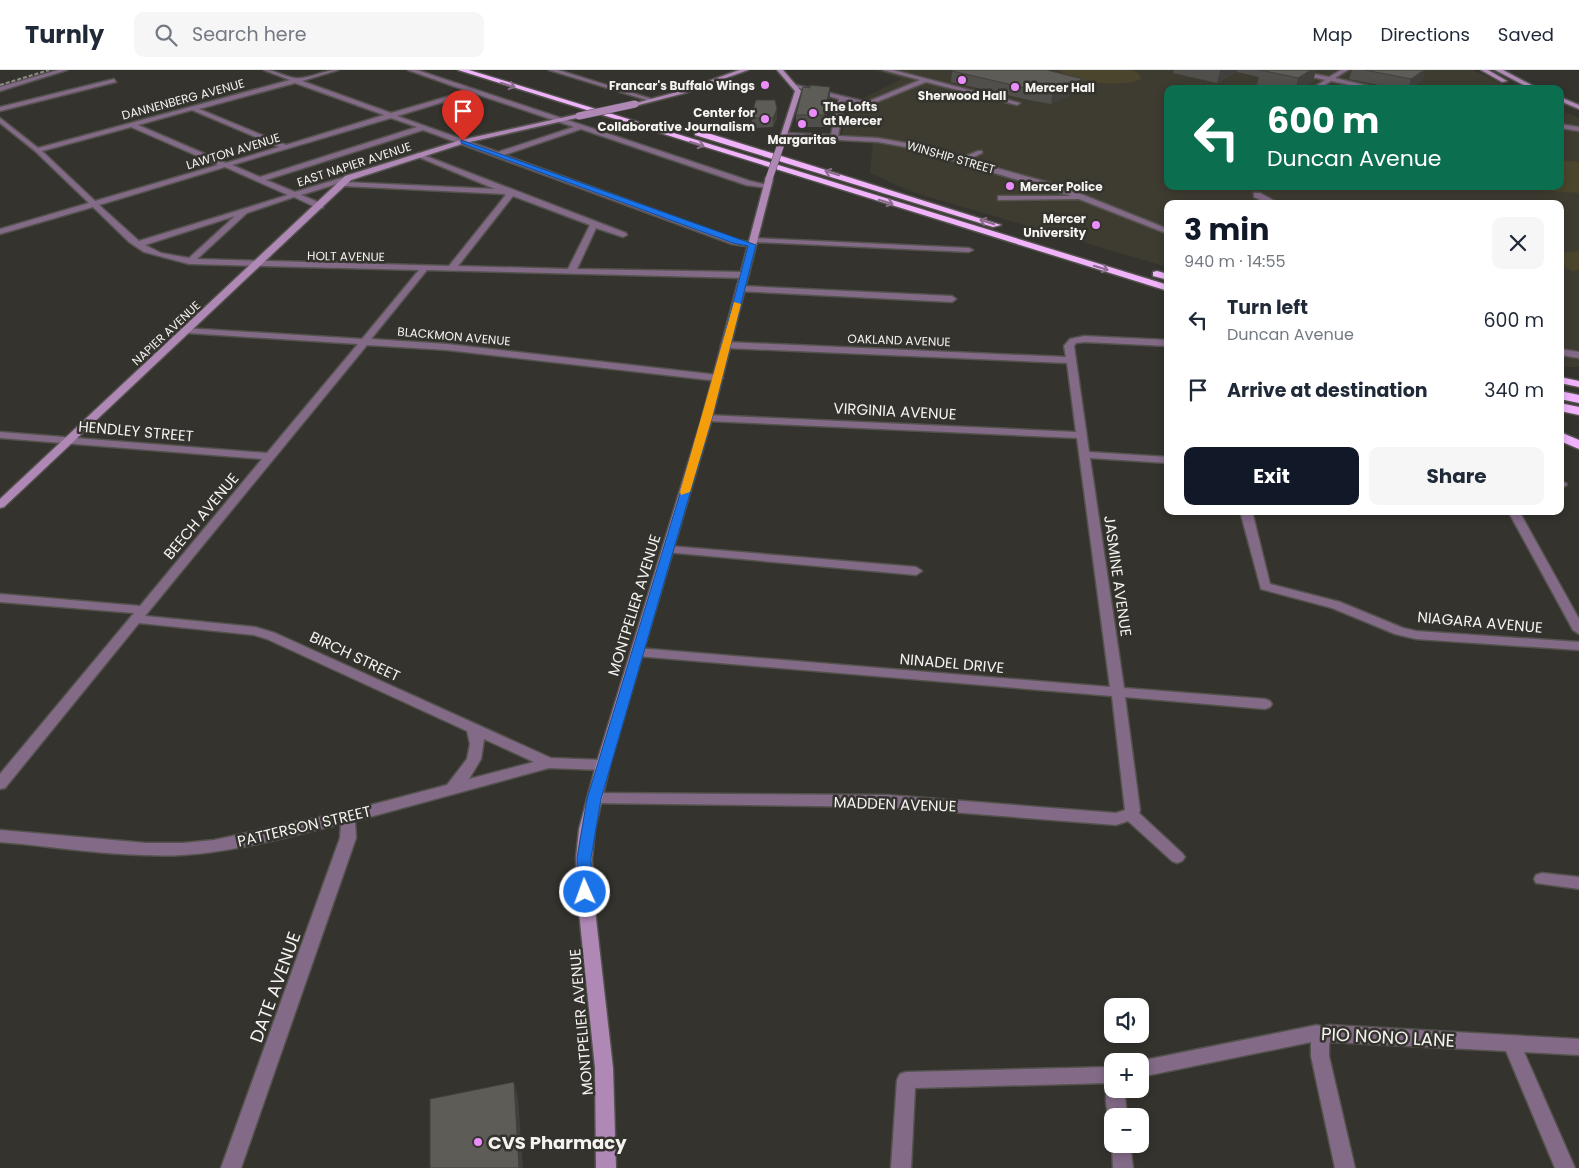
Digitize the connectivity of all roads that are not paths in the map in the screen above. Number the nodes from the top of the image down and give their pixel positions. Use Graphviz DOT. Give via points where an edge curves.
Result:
graph roads {
  1 [pos="64,70"];
  2 [pos="267,70"];
  3 [pos="335,70"];
  4 [pos="411,70"];
  5 [pos="462,70"];
  6 [pos="488,70"];
  7 [pos="552,70"];
  8 [pos="740,70"];
  9 [pos="752,70"];
  10 [pos="780,70"];
  11 [pos="886,70"];
  12 [pos="1285,70"];
  13 [pos="1345,70"];
  14 [pos="1484,70"];
  15 [pos="1498,70"];
  16 [pos="1330,79"];
  17 [pos="296,80"];
  18 [pos="926,80"];
  19 [pos="114,81"];
  20 [pos="794,85"];
  21 [pos="1320,85"];
  22 [pos="1359,85"];
  23 [pos="1513,85"];
  24 [pos="1528,85"];
  25 [pos="0,90"];
  26 [pos="473,91"];
  27 [pos="842,98"];
  28 [pos="652,100"];
  29 [pos="1564,101"];
  30 [pos="1017,103"];
  31 [pos="1564,107"];
  32 [pos="1579,107"];
  33 [pos="192,108"];
  34 [pos="0,109"];
  35 [pos="1579,113"];
  36 [pos="391,115"];
  37 [pos="0,120"];
  38 [pos="560,120"];
  39 [pos="132,124"];
  40 [pos="425,127"];
  41 [pos="580,127"];
  42 [pos="1564,127"];
  43 [pos="1579,129"];
  44 [pos="784,135"];
  45 [pos="834,137"];
  46 [pos="463,141"];
  47 [pos="286,147"];
  48 [pos="37,150"];
  49 [pos="980,152"];
  50 [pos="500,154"];
  51 [pos="418,155"];
  52 [pos="962,160"];
  53 [pos="224,165"];
  54 [pos="258,180"];
  55 [pos="345,181"];
  56 [pos="768,182"];
  57 [pos="509,192"];
  58 [pos="292,195"];
  59 [pos="1258,195"];
  60 [pos="1001,198"];
  61 [pos="1085,198"];
  62 [pos="1268,200"];
  63 [pos="94,204"];
  64 [pos="320,206"];
  65 [pos="247,210"];
  66 [pos="594,224"];
  67 [pos="1164,230"];
  68 [pos="0,232"];
  69 [pos="623,234"];
  70 [pos="753,243"];
  71 [pos="139,244"];
  72 [pos="970,250"];
  73 [pos="189,262"];
  74 [pos="256,266"];
  75 [pos="425,268"];
  76 [pos="451,268"];
  77 [pos="571,272"];
  78 [pos="744,275"];
  79 [pos="1164,276"];
  80 [pos="1164,287"];
  81 [pos="741,289"];
  82 [pos="952,299"];
  83 [pos="187,330"];
  84 [pos="364,341"];
  85 [pos="1164,343"];
  86 [pos="726,345"];
  87 [pos="1564,353"];
  88 [pos="1579,355"];
  89 [pos="1071,360"];
  90 [pos="718,378"];
  91 [pos="1564,381"];
  92 [pos="1579,384"];
  93 [pos="1564,396"];
  94 [pos="1579,399"];
  95 [pos="1564,408"];
  96 [pos="1579,411"];
  97 [pos="707,418"];
  98 [pos="0,435"];
  99 [pos="1082,435"];
  100 [pos="1564,438"];
  101 [pos="70,440"];
  102 [pos="1579,445"];
  103 [pos="1085,455"];
  104 [pos="270,456"];
  105 [pos="1164,460"];
  106 [pos="0,505"];
  107 [pos="1247,515"];
  108 [pos="1516,515"];
  109 [pos="669,550"];
  110 [pos="916,571"];
  111 [pos="0,598"];
  112 [pos="139,614"];
  113 [pos="1579,630"];
  114 [pos="1579,646"];
  115 [pos="637,652"];
  116 [pos="1118,692"];
  117 [pos="1265,704"];
  118 [pos="473,728"];
  119 [pos="548,763"];
  120 [pos="603,764"];
  121 [pos="0,784"];
  122 [pos="450,788"];
  123 [pos="594,799"];
  124 [pos="1130,814"];
  125 [pos="348,817"];
  126 [pos="0,836"];
  127 [pos="1177,857"];
  128 [pos="1542,879"];
  129 [pos="1579,883"];
  130 [pos="1324,1037"];
  131 [pos="1512,1044"];
  132 [pos="1579,1047"];
  133 [pos="1149,1068"];
  134 [pos="1104,1075"];
  135 [pos="1122,1153"];
  136 [pos="230,1168"];
  137 [pos="606,1168"];
  138 [pos="901,1168"];
  139 [pos="1123,1168"];
  140 [pos="1345,1168"];
  141 [pos="1565,1168"];
  1 -- 25 [label="street"];
  2 -- 17 [label="street"];
  3 -- 17 [label="street, DANNENBERG AVENUE"];
  4 -- 26 [label="street"];
  5 -- 80 [label="highway, one-way"];
  79 -- 6 [label="highway, one-way"];
  7 -- 28 [label="street"];
  8 -- 9 [label="street, EAST NAPIER AVENUE"];
  8 -- 28 [label="street, EAST NAPIER AVENUE"];
  10 -- 20 [label="street"];
  11 -- 18 [label="street"];
  12 -- 16 [label="street"];
  13 -- 16 [label="street"];
  14 -- 23 [label="street"];
  15 -- 24 [label="street"];
  16 -- 21 [label="street"];
  16 -- 22 [label="street"];
  17 -- 33 [label="street, DANNENBERG AVENUE"];
  17 -- 36 [label="street"];
  18 -- 27 [label="street" via="867,104"];
  18 -- 30 [label="street"];
  19 -- 34 [label="street"];
  20 -- 27 [label="street"];
  20 -- 44 [label="street, MONTPELIER AVENUE" via="798,91"];
  26 -- 36 [label="street, LAWTON AVENUE"];
  26 -- 38 [label="street"];
  27 -- 45 [label="street"];
  28 -- 38 [label="street, EAST NAPIER AVENUE, bridge"];
  29 -- 32 [label="street"];
  31 -- 35 [label="street"];
  33 -- 39 [label="street, DANNENBERG AVENUE"];
  33 -- 47 [label="street"];
  36 -- 40 [label="street"];
  36 -- 47 [label="street, LAWTON AVENUE"];
  37 -- 48 [label="street, HOLT AVENUE"];
  38 -- 41 [label="street"];
  38 -- 46 [label="street, EAST NAPIER AVENUE"];
  39 -- 48 [label="street, DANNENBERG AVENUE"];
  39 -- 53 [label="street"];
  40 -- 46 [label="street"];
  40 -- 54 [label="street"];
  41 -- 50 [label="street"];
  41 -- 56 [label="street" via="749,182"];
  42 -- 43 [label="street"];
  44 -- 45 [label="street, WINSHIP STREET"];
  44 -- 56 [label="street, MONTPELIER AVENUE, bridge"];
  45 -- 52 [label="street, WINSHIP STREET" via="912,146"];
  46 -- 50 [label="street"];
  46 -- 51 [label="street, EAST NAPIER AVENUE"];
  47 -- 53 [label="street, LAWTON AVENUE"];
  48 -- 63 [label="street, HOLT AVENUE"];
  49 -- 52 [label="street"];
  50 -- 70 [label="street" via="735,242"];
  51 -- 55 [label="street, EAST NAPIER AVENUE"];
  51 -- 57 [label="street"];
  52 -- 61 [label="street, WINSHIP STREET"];
  53 -- 54 [label="street"];
  53 -- 63 [label="street, LAWTON AVENUE"];
  54 -- 58 [label="street"];
  55 -- 57 [label="street"];
  55 -- 58 [label="street, EAST NAPIER AVENUE"];
  55 -- 64 [label="street, NAPIER AVENUE"];
  56 -- 70 [label="street, MONTPELIER AVENUE"];
  57 -- 66 [label="street"];
  57 -- 76 [label="street" via="510,196"];
  58 -- 64 [label="street"];
  58 -- 65 [label="street, EAST NAPIER AVENUE"];
  59 -- 62 [label="street"];
  60 -- 61 [label="street"];
  61 -- 67 [label="street, WINSHIP STREET"];
  63 -- 68 [label="street, LAWTON AVENUE"];
  63 -- 71 [label="street, HOLT AVENUE"];
  64 -- 74 [label="street, NAPIER AVENUE"];
  65 -- 71 [label="street, EAST NAPIER AVENUE"];
  65 -- 73 [label="street"];
  66 -- 69 [label="street"];
  66 -- 77 [label="street"];
  70 -- 72 [label="street"];
  70 -- 78 [label="street, MONTPELIER AVENUE"];
  71 -- 73 [label="street, HOLT AVENUE" via="159,255"];
  73 -- 74 [label="street, HOLT AVENUE"];
  74 -- 75 [label="street, HOLT AVENUE"];
  74 -- 83 [label="street, NAPIER AVENUE"];
  75 -- 76 [label="street, HOLT AVENUE"];
  75 -- 84 [label="street, BEECH AVENUE"];
  76 -- 77 [label="street, HOLT AVENUE"];
  77 -- 78 [label="street, HOLT AVENUE"];
  78 -- 81 [label="street, MONTPELIER AVENUE"];
  81 -- 82 [label="street"];
  81 -- 86 [label="street, MONTPELIER AVENUE"];
  83 -- 84 [label="street, BLACKMON AVENUE"];
  83 -- 101 [label="street, NAPIER AVENUE"];
  84 -- 90 [label="street, BLACKMON AVENUE" via="448,347"];
  84 -- 104 [label="street, BEECH AVENUE"];
  85 -- 89 [label="street, JASMINE AVENUE" via="1084,339 1070,342"];
  86 -- 89 [label="street, OAKLAND AVENUE"];
  86 -- 90 [label="street, MONTPELIER AVENUE"];
  87 -- 88 [label="street"];
  89 -- 99 [label="street, JASMINE AVENUE"];
  90 -- 97 [label="street, MONTPELIER AVENUE"];
  91 -- 92 [label="highway"];
  93 -- 94 [label="highway"];
  95 -- 96 [label="highway"];
  97 -- 99 [label="street, VIRGINIA AVENUE"];
  97 -- 109 [label="street, MONTPELIER AVENUE"];
  98 -- 101 [label="street, HENDLEY STREET"];
  99 -- 103 [label="street, JASMINE AVENUE"];
  100 -- 102 [label="highway"];
  101 -- 104 [label="street, HENDLEY STREET"];
  101 -- 106 [label="street, NAPIER AVENUE"];
  103 -- 105 [label="street"];
  103 -- 116 [label="street, JASMINE AVENUE"];
  104 -- 112 [label="street, BEECH AVENUE"];
  107 -- 114 [label="street, NIAGARA AVENUE" via="1265,586 1336,605 1399,631"];
  108 -- 113 [label="street"];
  109 -- 110 [label="street"];
  109 -- 115 [label="street, MONTPELIER AVENUE"];
  111 -- 112 [label="street, BIRCH STREET"];
  112 -- 118 [label="street, BIRCH STREET" via="255,631 300,648"];
  112 -- 121 [label="street, BEECH AVENUE"];
  115 -- 116 [label="street, NINADEL DRIVE"];
  115 -- 120 [label="street, MONTPELIER AVENUE"];
  116 -- 117 [label="street, NINADEL DRIVE"];
  116 -- 124 [label="street, JASMINE AVENUE" via="1133,810"];
  118 -- 119 [label="street, BIRCH STREET"];
  118 -- 122 [label="street" via="479,747 472,767"];
  119 -- 120 [label="street, PATTERSON STREET"];
  119 -- 122 [label="street, PATTERSON STREET"];
  120 -- 123 [label="street, MONTPELIER AVENUE"];
  122 -- 125 [label="street, PATTERSON STREET"];
  123 -- 124 [label="street, MADDEN AVENUE" via="887,801 1116,819"];
  123 -- 137 [label="street, MONTPELIER AVENUE" via="584,858 585,892 604,1068"];
  124 -- 127 [label="street"];
  125 -- 126 [label="street, PATTERSON STREET" via="246,841 183,849 146,849"];
  125 -- 136 [label="street, DATE AVENUE" via="348,838"];
  128 -- 129 [label="street"];
  130 -- 131 [label="street, PIO NONO LANE" via="1329,1034"];
  130 -- 133 [label="street, PIO NONO LANE" via="1317,1033"];
  130 -- 140 [label="street" via="1320,1039 1320,1056"];
  131 -- 132 [label="street, PIO NONO LANE"];
  131 -- 141 [label="street"];
  134 -- 138 [label="street" via="906,1080"];
  135 -- 139 [label="street"];
}
